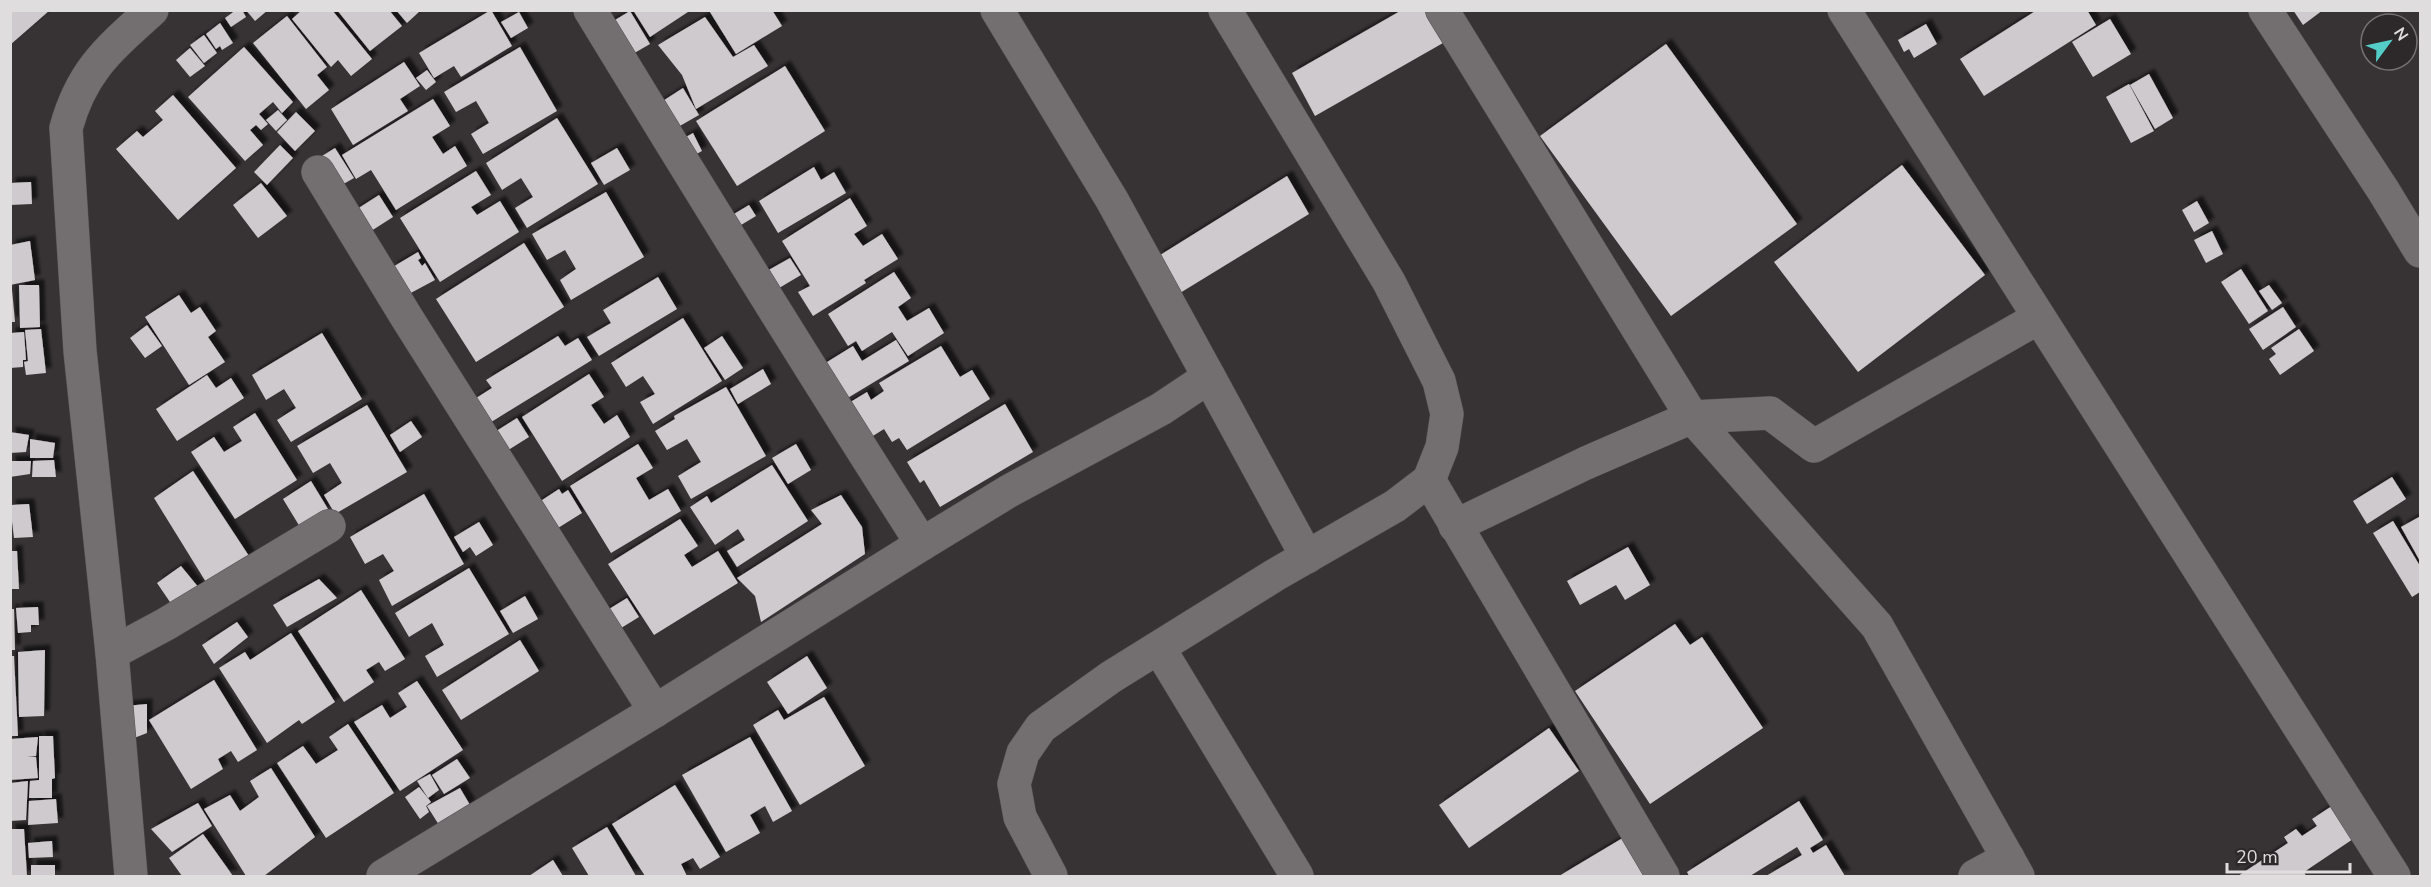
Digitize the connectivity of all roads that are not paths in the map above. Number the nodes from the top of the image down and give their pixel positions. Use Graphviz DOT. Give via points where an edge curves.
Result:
graph roads {
  1 [pos="153,10"];
  2 [pos="590,10"];
  3 [pos="997,10"];
  4 [pos="1225,10"];
  5 [pos="1442,10"];
  6 [pos="1844,10"];
  7 [pos="2265,10"];
  8 [pos="318,172"];
  9 [pos="2421,251"];
  10 [pos="2038,318"];
  11 [pos="1209,376"];
  12 [pos="1692,417"];
  13 [pos="1429,480"];
  14 [pos="329,526"];
  15 [pos="1455,526"];
  16 [pos="922,544"];
  17 [pos="1307,557"];
  18 [pos="1159,648"];
  19 [pos="112,653"];
  20 [pos="655,711"];
  21 [pos="2013,867"];
  22 [pos="131,876"];
  23 [pos="383,876"];
  24 [pos="1051,876"];
  25 [pos="1297,876"];
  26 [pos="1663,876"];
  27 [pos="1975,876"];
  28 [pos="2394,876"];
  1 -- 19 [label="street" via="99,60 73,103 66,128 80,351"];
  2 -- 16 [label="street"];
  3 -- 11 [label="street" via="1112,200"];
  4 -- 13 [label="street" via="1389,282 1439,381 1448,414 1442,447"];
  5 -- 12 [label="street"];
  6 -- 10 [label="street"];
  7 -- 9 [label="street"];
  8 -- 20 [label="street"];
  10 -- 12 [label="street" via="1814,446 1770,413"];
  10 -- 28 [label="street"];
  11 -- 16 [label="street" via="1154,413 1009,491"];
  11 -- 17 [label="street"];
  12 -- 15 [label="street"];
  12 -- 21 [label="street" via="1877,626"];
  13 -- 15 [label="street"];
  13 -- 17 [label="street" via="1395,506"];
  14 -- 19 [label="street"];
  15 -- 26 [label="street"];
  16 -- 20 [label="street"];
  17 -- 18 [label="street"];
  18 -- 24 [label="street" via="1041,727 1023,753 1014,784 1020,817"];
  18 -- 25 [label="street"];
  19 -- 22 [label="street"];
  20 -- 23 [label="street"];
  21 -- 27 [label="street"];
}
